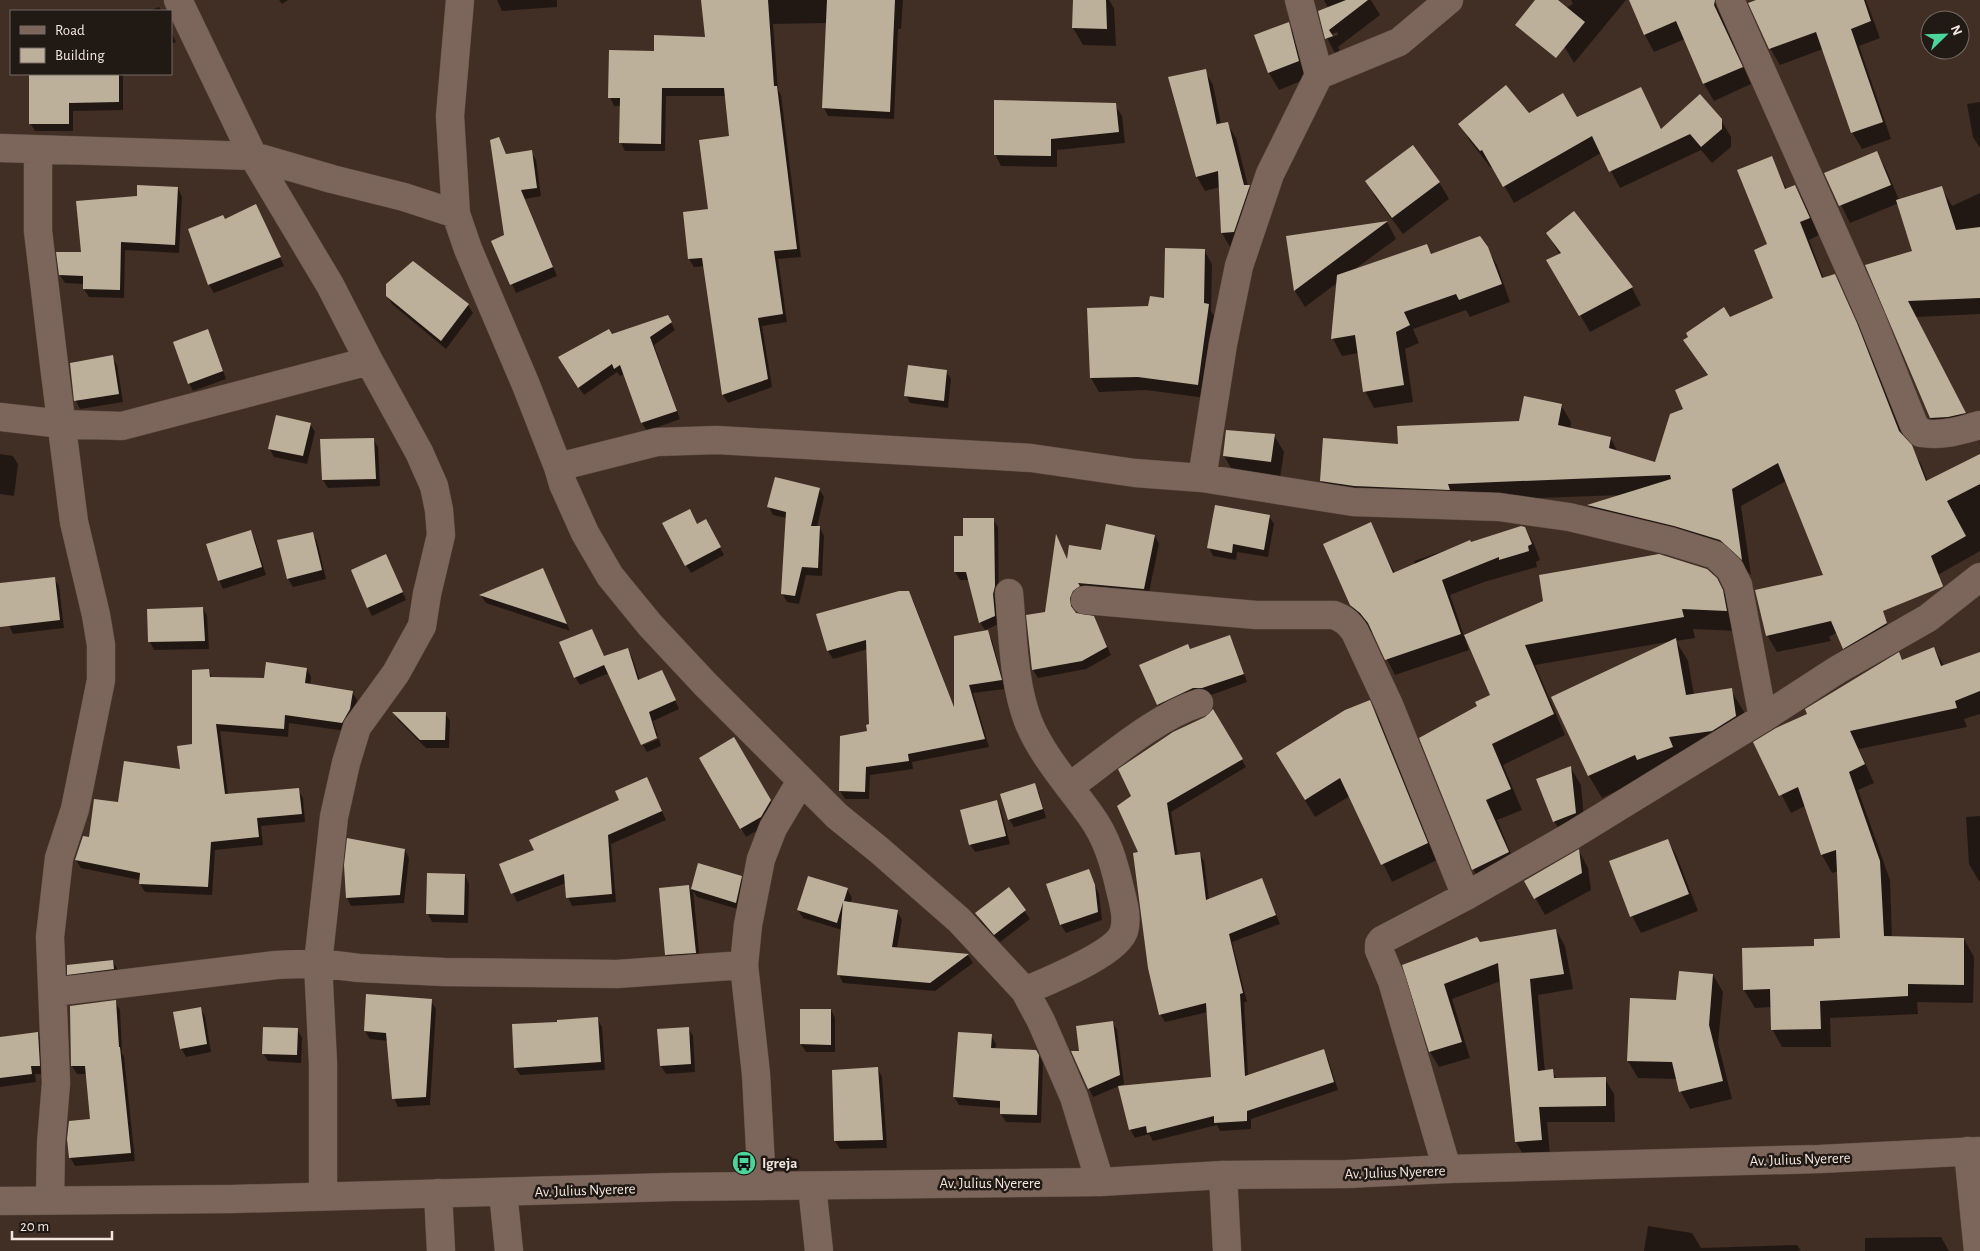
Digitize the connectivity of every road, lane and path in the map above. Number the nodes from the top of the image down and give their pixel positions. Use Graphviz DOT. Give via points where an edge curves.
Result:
graph roads {
  1 [pos="178,0"];
  2 [pos="460,0"];
  3 [pos="1298,0"];
  4 [pos="1450,0"];
  5 [pos="1730,0"];
  6 [pos="1319,75"];
  7 [pos="0,148"];
  8 [pos="38,151"];
  9 [pos="253,156"];
  10 [pos="456,214"];
  11 [pos="369,361"];
  12 [pos="0,418"];
  13 [pos="62,424"];
  14 [pos="1980,425"];
  15 [pos="558,467"];
  16 [pos="1202,478"];
  17 [pos="1980,577"];
  18 [pos="1008,593"];
  19 [pos="1085,600"];
  20 [pos="1198,703"];
  21 [pos="1763,718"];
  22 [pos="802,781"];
  23 [pos="1069,787"];
  24 [pos="1466,896"];
  25 [pos="318,963"];
  26 [pos="744,965"];
  27 [pos="1025,991"];
  28 [pos="53,992"];
  29 [pos="1974,1151"];
  30 [pos="1447,1169"];
  31 [pos="1223,1175"];
  32 [pos="1100,1182"];
  33 [pos="762,1186"];
  34 [pos="812,1186"];
  35 [pos="503,1192"];
  36 [pos="438,1193"];
  37 [pos="323,1195"];
  38 [pos="0,1200"];
  39 [pos="50,1200"];
  40 [pos="441,1251"];
  41 [pos="509,1251"];
  42 [pos="819,1251"];
  43 [pos="1227,1251"];
  44 [pos="1978,1251"];
  1 -- 9 [label="street"];
  2 -- 10 [label="street" via="450,116"];
  3 -- 6 [label="street"];
  4 -- 6 [label="street" via="1399,42"];
  5 -- 14 [label="street" via="1871,318 1914,425 1921,433 1932,435 1946,435"];
  6 -- 16 [label="street" via="1270,174 1239,266"];
  7 -- 8 [label="street"];
  8 -- 9 [label="street"];
  8 -- 13 [label="street" via="38,231"];
  9 -- 10 [label="street" via="404,196"];
  9 -- 11 [label="street" via="330,285"];
  10 -- 15 [label="street"];
  11 -- 13 [label="street" via="122,426"];
  11 -- 25 [label="street" via="434,486 441,535 422,626 396,673 357,728 346,763 334,817"];
  12 -- 13 [label="street"];
  13 -- 28 [label="street" via="74,522 101,645 100,680 74,809 59,858 50,937"];
  15 -- 16 [label="street" via="656,442 717,440 1031,458 1135,473"];
  15 -- 22 [label="street" via="585,533 610,576 706,685"];
  16 -- 21 [label="street" via="1353,502 1531,510 1652,536 1715,555 1730,569 1738,586"];
  17 -- 21 [label="street" via="1928,618 1837,670"];
  18 -- 23 [label="street" via="1019,692 1028,721 1041,747"];
  19 -- 24 [label="street" via="1256,615 1334,615 1343,618 1355,632 1389,705"];
  20 -- 23 [label="street" via="1148,730"];
  21 -- 24 [label="street"];
  22 -- 26 [label="street" via="773,828 761,859 749,915"];
  22 -- 27 [label="street" via="837,816 959,920"];
  23 -- 27 [label="street" via="1092,818 1113,858 1125,911 1124,931 1118,941 1096,958"];
  24 -- 30 [label="street" via="1379,944"];
  25 -- 26 [label="street" via="444,972 617,974"];
  25 -- 28 [label="street" via="276,965"];
  25 -- 37 [label="street" via="323,1063"];
  26 -- 33 [label="street" via="756,1074"];
  27 -- 32 [label="street" via="1074,1097"];
  28 -- 39 [label="street" via="56,1083"];
  29 -- 30 [label="street, Av. Julius Nyerere"];
  29 -- 44 [label="street"];
  30 -- 31 [label="street, Av. Julius Nyerere"];
  31 -- 32 [label="street, Av. Julius Nyerere"];
  31 -- 43 [label="street"];
  32 -- 34 [label="street, Av. Julius Nyerere"];
  33 -- 34 [label="street, Av. Julius Nyerere"];
  33 -- 35 [label="street, Av. Julius Nyerere"];
  34 -- 42 [label="street"];
  35 -- 36 [label="street, Av. Julius Nyerere"];
  35 -- 41 [label="street"];
  36 -- 37 [label="street, Av. Julius Nyerere"];
  36 -- 40 [label="street"];
  37 -- 39 [label="street, Av. Julius Nyerere"];
  38 -- 39 [label="street, Av. Julius Nyerere"];
}
